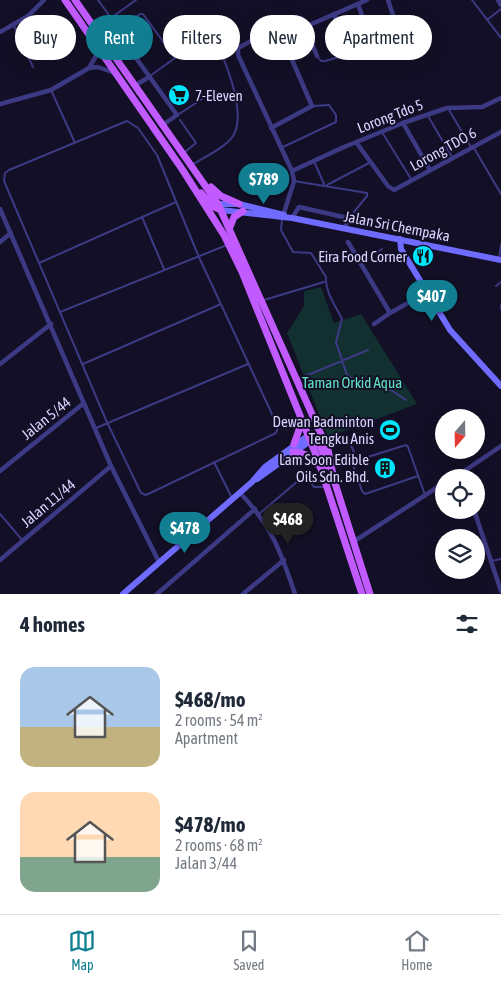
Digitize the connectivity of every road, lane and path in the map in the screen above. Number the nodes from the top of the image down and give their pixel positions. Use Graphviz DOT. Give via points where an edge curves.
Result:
graph roads {
  1 [pos="44,0"];
  2 [pos="64,0"];
  3 [pos="75,0"];
  4 [pos="98,0"];
  5 [pos="136,0"];
  6 [pos="367,0"];
  7 [pos="388,0"];
  8 [pos="472,0"];
  9 [pos="498,0"];
  10 [pos="358,4"];
  11 [pos="501,5"];
  12 [pos="501,9"];
  13 [pos="334,14"];
  14 [pos="86,15"];
  15 [pos="109,15"];
  16 [pos="115,15"];
  17 [pos="362,15"];
  18 [pos="393,15"];
  19 [pos="487,20"];
  20 [pos="315,22"];
  21 [pos="14,26"];
  22 [pos="153,28"];
  23 [pos="0,32"];
  24 [pos="86,32"];
  25 [pos="501,38"];
  26 [pos="250,41"];
  27 [pos="315,50"];
  28 [pos="317,56"];
  29 [pos="93,60"];
  30 [pos="106,60"];
  31 [pos="118,60"];
  32 [pos="137,60"];
  33 [pos="224,60"];
  34 [pos="292,60"];
  35 [pos="330,60"];
  36 [pos="33,67"];
  37 [pos="88,68"];
  38 [pos="119,77"];
  39 [pos="149,77"];
  40 [pos="136,85"];
  41 [pos="51,90"];
  42 [pos="202,98"];
  43 [pos="501,98"];
  44 [pos="0,104"];
  45 [pos="312,106"];
  46 [pos="448,108"];
  47 [pos="177,115"];
  48 [pos="428,115"];
  49 [pos="180,120"];
  50 [pos="403,123"];
  51 [pos="164,124"];
  52 [pos="271,128"];
  53 [pos="382,132"];
  54 [pos="501,132"];
  55 [pos="356,142"];
  56 [pos="75,143"];
  57 [pos="472,146"];
  58 [pos="281,148"];
  59 [pos="184,153"];
  60 [pos="452,157"];
  61 [pos="314,161"];
  62 [pos="371,162"];
  63 [pos="192,165"];
  64 [pos="182,170"];
  65 [pos="430,170"];
  66 [pos="292,171"];
  67 [pos="199,175"];
  68 [pos="294,180"];
  69 [pos="412,181"];
  70 [pos="326,185"];
  71 [pos="501,194"];
  72 [pos="176,202"];
  73 [pos="239,204"];
  74 [pos="218,207"];
  75 [pos="0,209"];
  76 [pos="243,211"];
  77 [pos="354,212"];
  78 [pos="286,217"];
  79 [pos="142,218"];
  80 [pos="230,227"];
  81 [pos="345,228"];
  82 [pos="11,234"];
  83 [pos="224,235"];
  84 [pos="400,239"];
  85 [pos="0,242"];
  86 [pos="348,242"];
  87 [pos="228,244"];
  88 [pos="501,245"];
  89 [pos="382,249"];
  90 [pos="198,256"];
  91 [pos="500,260"];
  92 [pos="360,262"];
  93 [pos="39,263"];
  94 [pos="164,270"];
  95 [pos="325,282"];
  96 [pos="501,282"];
  97 [pos="496,286"];
  98 [pos="426,293"];
  99 [pos="262,301"];
  100 [pos="221,304"];
  101 [pos="501,305"];
  102 [pos="501,309"];
  103 [pos="60,312"];
  104 [pos="390,314"];
  105 [pos="51,324"];
  106 [pos="374,324"];
  107 [pos="368,350"];
  108 [pos="341,362"];
  109 [pos="0,364"];
  110 [pos="83,364"];
  111 [pos="248,364"];
  112 [pos="296,380"];
  113 [pos="501,386"];
  114 [pos="304,399"];
  115 [pos="406,400"];
  116 [pos="84,403"];
  117 [pos="300,412"];
  118 [pos="108,424"];
  119 [pos="96,428"];
  120 [pos="310,438"];
  121 [pos="294,444"];
  122 [pos="326,446"];
  123 [pos="501,446"];
  124 [pos="293,452"];
  125 [pos="354,452"];
  126 [pos="214,462"];
  127 [pos="111,466"];
  128 [pos="319,468"];
  129 [pos="470,469"];
  130 [pos="0,471"];
  131 [pos="418,476"];
  132 [pos="334,480"];
  133 [pos="252,482"];
  134 [pos="326,486"];
  135 [pos="435,489"];
  136 [pos="240,493"];
  137 [pos="425,495"];
  138 [pos="233,499"];
  139 [pos="255,509"];
  140 [pos="0,514"];
  141 [pos="259,514"];
  142 [pos="477,519"];
  143 [pos="23,541"];
  144 [pos="353,542"];
  145 [pos="501,559"];
  146 [pos="0,560"];
  147 [pos="284,560"];
  148 [pos="491,561"];
  149 [pos="159,562"];
  150 [pos="500,584"];
  151 [pos="501,592"];
  152 [pos="123,594"];
  153 [pos="158,594"];
  154 [pos="243,594"];
  155 [pos="295,594"];
  156 [pos="362,594"];
  157 [pos="370,594"];
  1 -- 21 [label="street"];
  2 -- 24 [label="main road"];
  3 -- 14 [label="main road"];
  4 -- 15 [label="lane"];
  5 -- 16 [label="lane"];
  6 -- 10 [label="street"];
  7 -- 18 [label="street"];
  8 -- 19 [label="lane"];
  9 -- 11 [label="street"];
  10 -- 13 [label="street"];
  10 -- 17 [label="street"];
  12 -- 19 [label="lane"];
  13 -- 20 [label="street"];
  19 -- 25 [label="lane"];
  21 -- 23 [label="street"];
  21 -- 36 [label="lane"];
  22 -- 39 [label="lane" via="174,60"];
  26 -- 52 [label="street" via="238,48 238,54"];
  27 -- 28 [label="street"];
  28 -- 35 [label="lane" via="323,62"];
  29 -- 37 [label="street"];
  30 -- 38 [label="main road"];
  31 -- 40 [label="main road"];
  32 -- 39 [label="street"];
  33 -- 63 [label="lane" via="230,73 237,125 229,140"];
  34 -- 45 [label="street"];
  37 -- 38 [label="street" via="105,68"];
  37 -- 41 [label="street"];
  38 -- 64 [label="main road"];
  39 -- 40 [label="street"];
  39 -- 47 [label="street"];
  40 -- 51 [label="main road"];
  41 -- 44 [label="street"];
  41 -- 56 [label="lane"];
  42 -- 47 [label="lane"];
  43 -- 46 [label="street, Lorong Tdo 5" via="482,107"];
  45 -- 52 [label="street"];
  45 -- 58 [label="lane" via="329,105 336,115 336,122"];
  46 -- 48 [label="street, Lorong Tdo 5"];
  46 -- 57 [label="lane"];
  47 -- 51 [label="street"];
  48 -- 50 [label="street, Lorong Tdo 5"];
  48 -- 60 [label="lane"];
  49 -- 59 [label="lane" via="196,143"];
  50 -- 53 [label="street, Lorong Tdo 5"];
  50 -- 65 [label="street"];
  51 -- 59 [label="main road"];
  52 -- 58 [label="street"];
  53 -- 55 [label="street, Lorong Tdo 5"];
  53 -- 69 [label="lane"];
  54 -- 57 [label="street, Lorong TDO 6"];
  55 -- 61 [label="street, Lorong Tdo 5"];
  55 -- 62 [label="street"];
  56 -- 72 [label="lane" via="127,121 132,122 157,155"];
  56 -- 93 [label="lane" via="5,173 4,181"];
  57 -- 60 [label="street, Lorong TDO 6"];
  57 -- 71 [label="lane"];
  58 -- 66 [label="street"];
  59 -- 63 [label="main road"];
  60 -- 65 [label="street, Lorong TDO 6"];
  61 -- 66 [label="street, Lorong Tdo 5"];
  61 -- 70 [label="lane"];
  62 -- 69 [label="street, Lorong TDO 6" via="390,189 397,190"];
  62 -- 70 [label="lane"];
  63 -- 67 [label="main road"];
  64 -- 74 [label="main road" via="208,202"];
  64 -- 83 [label="main road"];
  65 -- 69 [label="street, Lorong TDO 6"];
  66 -- 68 [label="street"];
  67 -- 73 [label="main road" via="221,196"];
  67 -- 74 [label="main road"];
  68 -- 70 [label="lane"];
  68 -- 78 [label="street"];
  70 -- 77 [label="lane" via="367,193"];
  72 -- 79 [label="lane"];
  72 -- 90 [label="lane"];
  73 -- 74 [label="street"];
  73 -- 78 [label="street"];
  74 -- 76 [label="street"];
  74 -- 80 [label="main road"];
  74 -- 83 [label="main road"];
  75 -- 82 [label="street"];
  76 -- 78 [label="street"];
  76 -- 80 [label="main road" via="234,217"];
  78 -- 81 [label="street, Jalan Sri Chempaka"];
  78 -- 81 [label="street" via="299,207 348,218"];
  78 -- 95 [label="lane" via="281,230 292,251 296,254 311,253 325,275"];
  79 -- 93 [label="lane"];
  79 -- 94 [label="lane"];
  80 -- 99 [label="main road"];
  81 -- 84 [label="street, Jalan Sri Chempaka"];
  82 -- 85 [label="street"];
  82 -- 105 [label="street"];
  83 -- 87 [label="main road"];
  84 -- 91 [label="street, Jalan Sri Chempaka"];
  84 -- 98 [label="street" via="401,249"];
  86 -- 92 [label="street"];
  87 -- 90 [label="lane"];
  87 -- 117 [label="main road"];
  88 -- 91 [label="lane"];
  89 -- 92 [label="lane"];
  90 -- 94 [label="lane"];
  90 -- 100 [label="lane"];
  92 -- 104 [label="street"];
  93 -- 103 [label="lane"];
  94 -- 103 [label="lane"];
  95 -- 99 [label="lane"];
  95 -- 108 [label="lane" via="342,319 336,341"];
  96 -- 97 [label="lane"];
  98 -- 104 [label="street"];
  98 -- 113 [label="street" via="450,330"];
  99 -- 112 [label="main road"];
  100 -- 110 [label="lane"];
  100 -- 111 [label="lane"];
  101 -- 102 [label="lane"];
  103 -- 110 [label="lane"];
  104 -- 106 [label="street"];
  105 -- 109 [label="street"];
  105 -- 116 [label="street"];
  107 -- 108 [label="lane"];
  108 -- 112 [label="lane"];
  108 -- 115 [label="lane" via="346,375 357,382 391,390"];
  110 -- 118 [label="lane"];
  111 -- 118 [label="lane"];
  111 -- 126 [label="lane" via="278,430"];
  112 -- 114 [label="main road"];
  114 -- 120 [label="main road" via="312,426"];
  114 -- 122 [label="main road"];
  116 -- 119 [label="street"];
  116 -- 130 [label="street, Jalan 5/44"];
  117 -- 120 [label="main road"];
  117 -- 121 [label="main road"];
  118 -- 119 [label="lane"];
  118 -- 126 [label="lane" via="141,493 146,495"];
  119 -- 127 [label="street"];
  120 -- 121 [label="street"];
  120 -- 124 [label="street"];
  120 -- 128 [label="main road"];
  120 -- 132 [label="main road" via="320,446"];
  121 -- 133 [label="street"];
  122 -- 125 [label="lane" via="348,440"];
  122 -- 132 [label="main road"];
  123 -- 129 [label="street"];
  124 -- 128 [label="main road" via="312,458"];
  124 -- 133 [label="street"];
  126 -- 138 [label="lane"];
  127 -- 143 [label="street, Jalan 11/44"];
  127 -- 149 [label="street"];
  128 -- 134 [label="main road"];
  131 -- 131 [label="lane" via="408,447 404,445 353,465 365,494"];
  131 -- 137 [label="lane"];
  132 -- 144 [label="main road"];
  133 -- 136 [label="street"];
  134 -- 141 [label="lane" via="314,487 305,476"];
  134 -- 156 [label="main road"];
  135 -- 137 [label="street"];
  136 -- 138 [label="street"];
  136 -- 139 [label="street"];
  137 -- 144 [label="street"];
  138 -- 149 [label="street"];
  139 -- 141 [label="street"];
  139 -- 153 [label="street"];
  140 -- 143 [label="lane"];
  141 -- 147 [label="street"];
  142 -- 148 [label="street"];
  143 -- 146 [label="street, Jalan 11/44"];
  144 -- 157 [label="main road"];
  145 -- 148 [label="lane"];
  147 -- 154 [label="street"];
  147 -- 155 [label="street"];
  148 -- 150 [label="street"];
  149 -- 152 [label="street"];
  150 -- 151 [label="street"];
}
